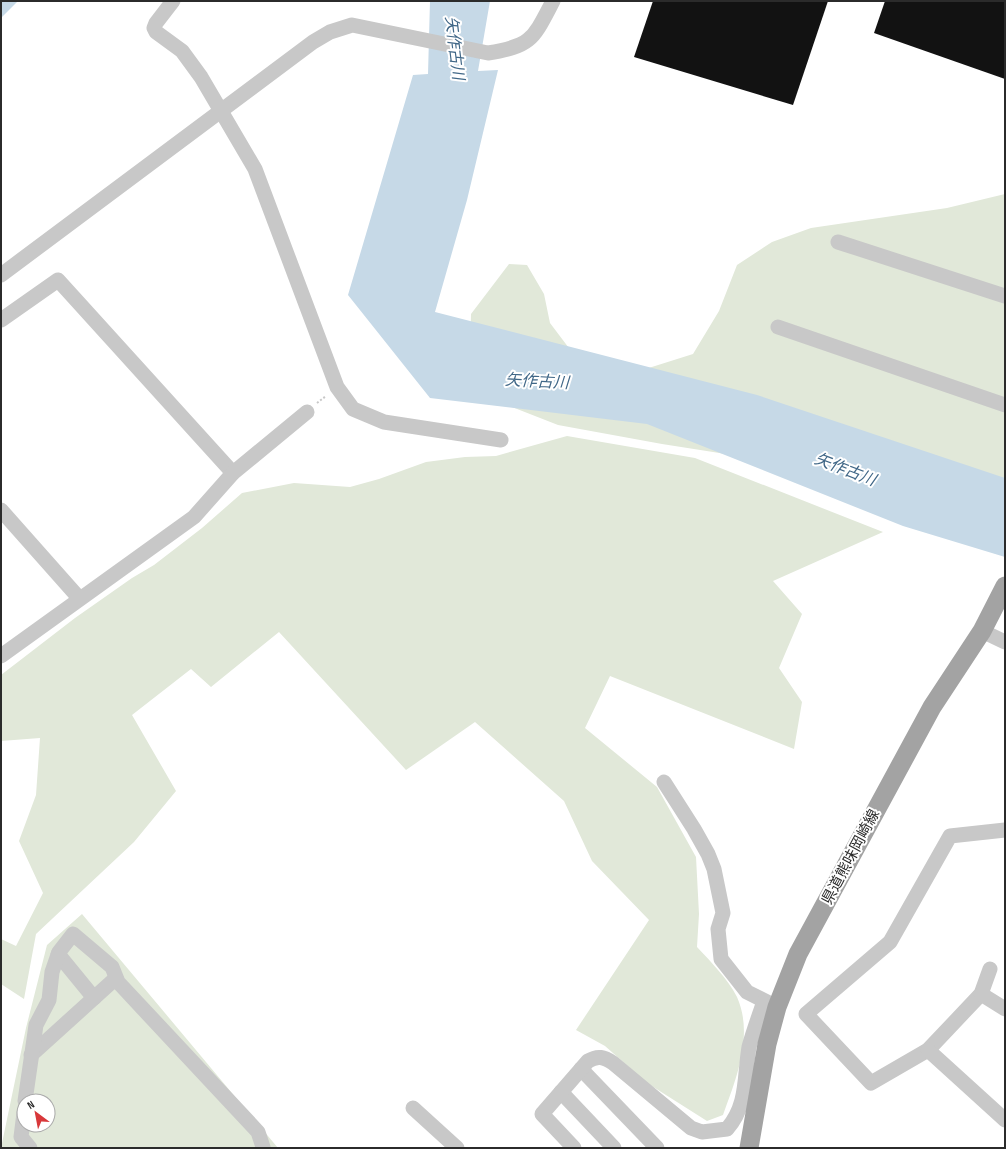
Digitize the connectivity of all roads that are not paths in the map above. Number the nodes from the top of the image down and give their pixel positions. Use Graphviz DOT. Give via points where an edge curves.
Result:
graph roads {
  1 [pos="173,1"];
  2 [pos="553,1"];
  3 [pos="220,110"];
  4 [pos="838,242"];
  5 [pos="1,275"];
  6 [pos="1005,296"];
  7 [pos="1,320"];
  8 [pos="778,326"];
  9 [pos="1005,406"];
  10 [pos="307,412"];
  11 [pos="501,440"];
  12 [pos="233,472"];
  13 [pos="1,510"];
  14 [pos="1004,588"];
  15 [pos="80,598"];
  16 [pos="982,631"];
  17 [pos="1005,642"];
  18 [pos="1,656"];
  19 [pos="664,782"];
  20 [pos="1005,830"];
  21 [pos="58,954"];
  22 [pos="990,969"];
  23 [pos="116,978"];
  24 [pos="981,994"];
  25 [pos="94,998"];
  26 [pos="771,1004"];
  27 [pos="1005,1009"];
  28 [pos="928,1050"];
  29 [pos="31,1055"];
  30 [pos="581,1069"];
  31 [pos="561,1092"];
  32 [pos="27,1093"];
  33 [pos="413,1108"];
  34 [pos="1005,1120"];
  35 [pos="22,1133"];
  36 [pos="263,1147"];
  37 [pos="30,1148"];
  38 [pos="457,1148"];
  39 [pos="574,1148"];
  40 [pos="614,1148"];
  41 [pos="657,1148"];
  42 [pos="749,1148"];
  1 -- 3 [label="street" via="154,28 182,51"];
  2 -- 3 [label="street" via="538,29 525,44 510,50 488,53 352,25 330,32"];
  3 -- 5 [label="street"];
  3 -- 11 [label="street" via="255,169 337,387 352,409 384,422"];
  4 -- 6 [label="street"];
  7 -- 12 [label="street" via="58,280"];
  8 -- 9 [label="street"];
  10 -- 12 [label="street"];
  12 -- 15 [label="street" via="194,516"];
  13 -- 15 [label="street"];
  14 -- 16 [label="main road, 県道熊味岡崎線"];
  15 -- 18 [label="street"];
  16 -- 17 [label="street"];
  16 -- 26 [label="main road, 県道熊味岡崎線" via="932,707"];
  19 -- 26 [label="street" via="694,829 714,869 722,913 718,929 721,959 748,992"];
  20 -- 28 [label="street" via="950,836 890,942 806,1014 871,1084"];
  21 -- 23 [label="street" via="73,934 112,967"];
  21 -- 25 [label="street"];
  21 -- 29 [label="street" via="52,972 49,1000 36,1026"];
  22 -- 24 [label="street"];
  23 -- 25 [label="street"];
  23 -- 36 [label="street" via="258,1132"];
  24 -- 27 [label="street"];
  24 -- 28 [label="street"];
  25 -- 29 [label="street"];
  26 -- 30 [label="street" via="750,1046 743,1100 737,1118 727,1129 702,1132 691,1128 604,1057 593,1058"];
  26 -- 42 [label="main road, 県道熊味岡崎線" via="767,1044"];
  28 -- 34 [label="street"];
  29 -- 32 [label="street"];
  30 -- 31 [label="street"];
  30 -- 41 [label="street"];
  31 -- 39 [label="street" via="542,1114"];
  31 -- 40 [label="street"];
  33 -- 38 [label="street"];
  35 -- 37 [label="street" via="21,1137"];
}
